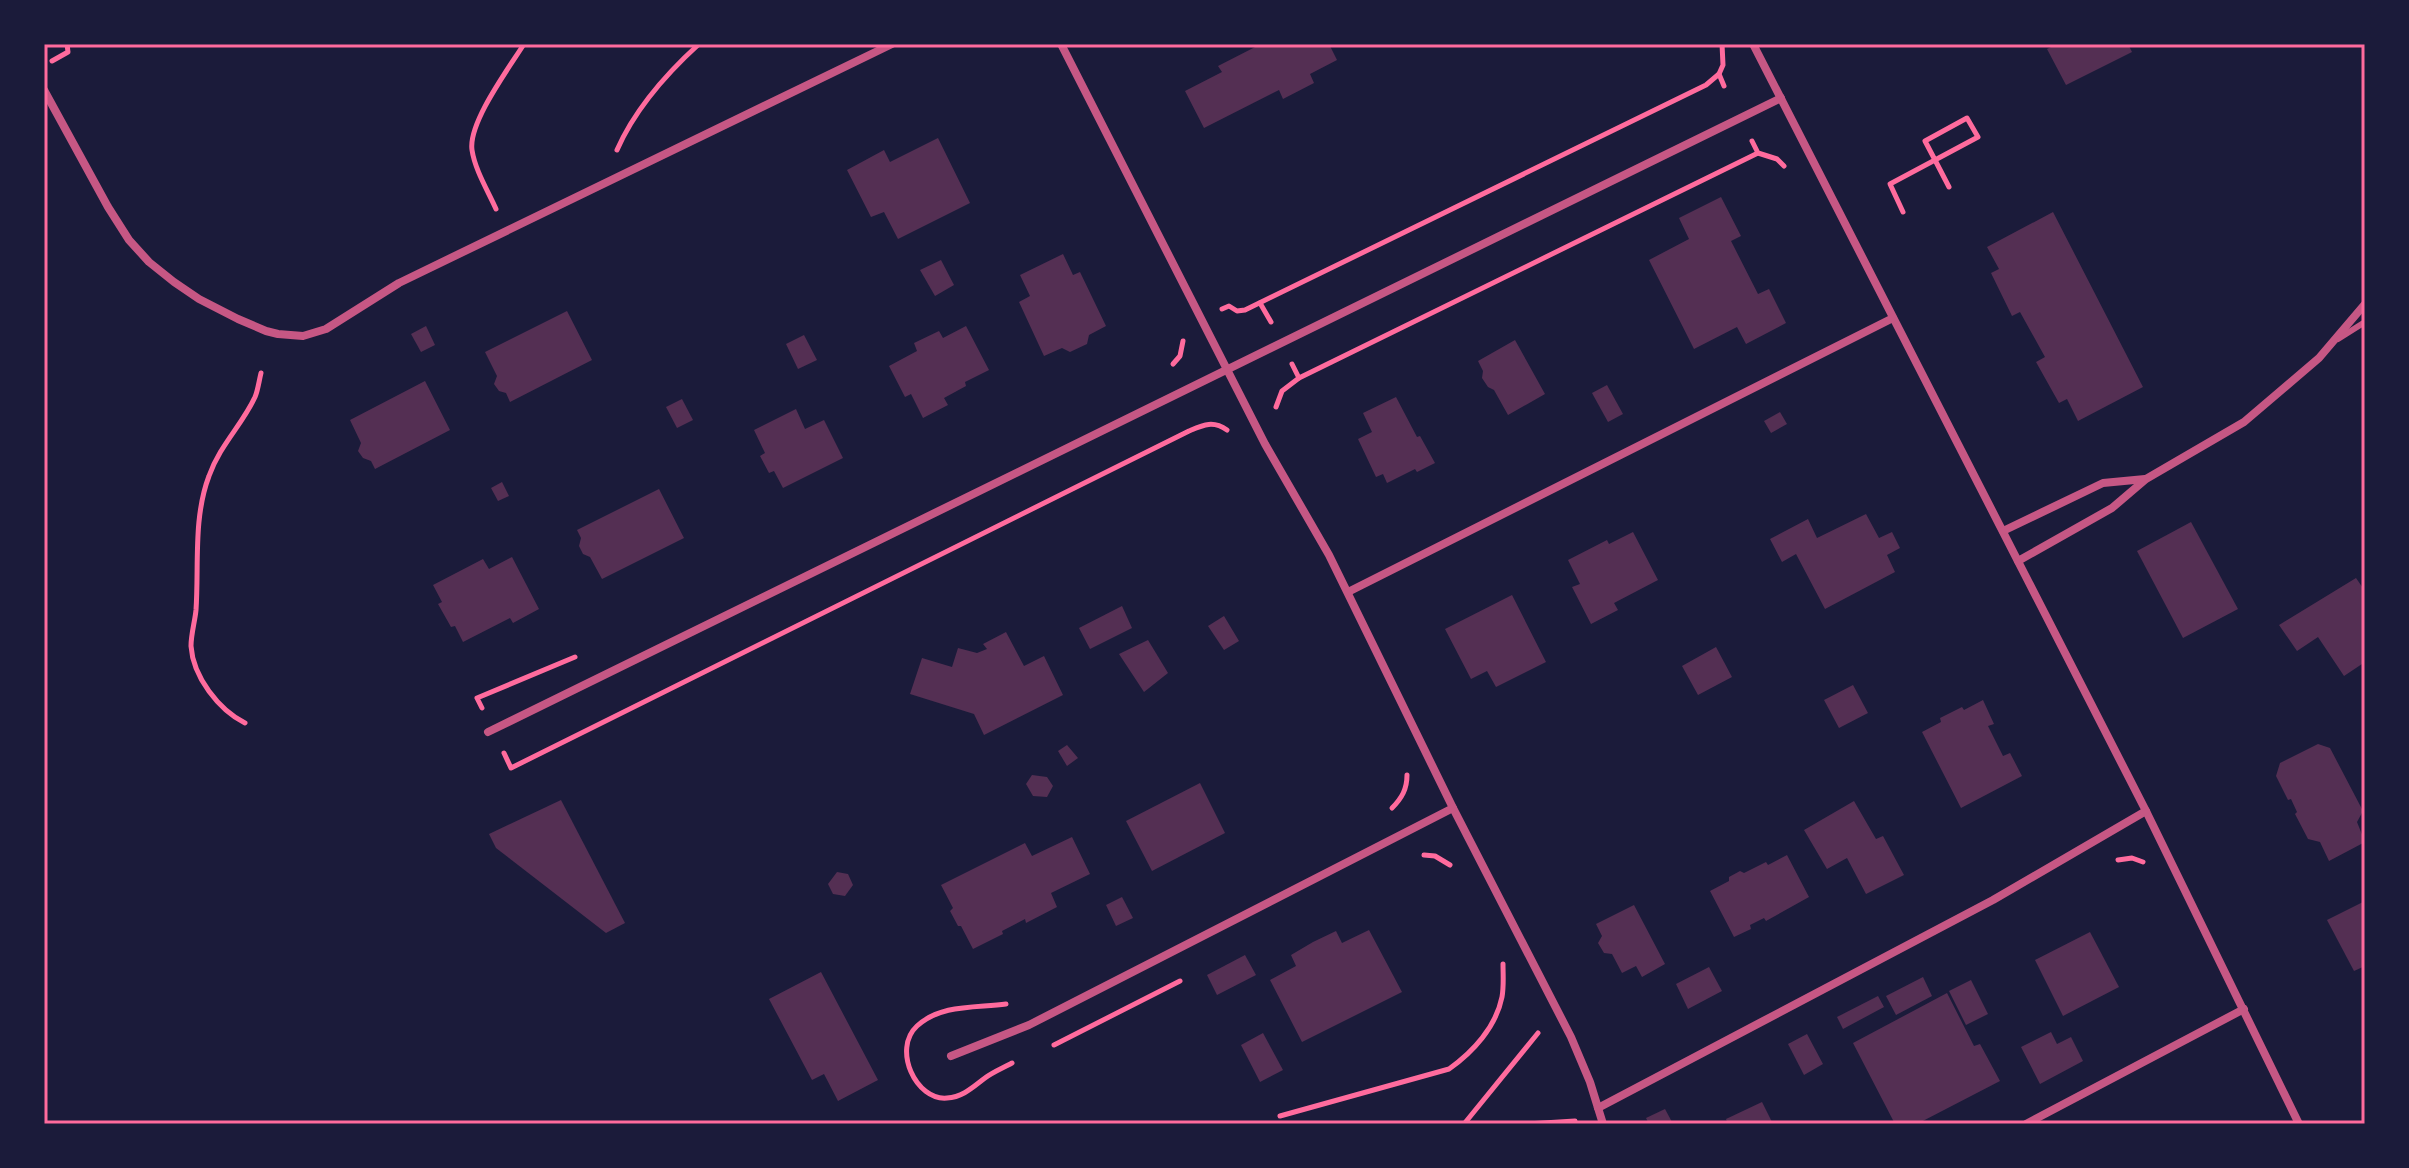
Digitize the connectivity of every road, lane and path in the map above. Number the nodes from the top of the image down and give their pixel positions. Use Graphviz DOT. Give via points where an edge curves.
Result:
graph roads {
  1 [pos="67,44"];
  2 [pos="524,44"];
  3 [pos="699,44"];
  4 [pos="892,44"];
  5 [pos="1061,44"];
  6 [pos="1722,44"];
  7 [pos="1753,44"];
  8 [pos="52,61"];
  9 [pos="1719,74"];
  10 [pos="1724,86"];
  11 [pos="44,90"];
  12 [pos="1781,98"];
  13 [pos="1758,153"];
  14 [pos="1935,160"];
  15 [pos="601,186"];
  16 [pos="1949,187"];
  17 [pos="1903,212"];
  18 [pos="506,232"];
  19 [pos="1260,303"];
  20 [pos="2365,304"];
  21 [pos="1221,309"];
  22 [pos="1893,318"];
  23 [pos="2365,322"];
  24 [pos="1273,327"];
  25 [pos="1182,335"];
  26 [pos="2327,349"];
  27 [pos="1291,361"];
  28 [pos="1170,367"];
  29 [pos="1227,369"];
  30 [pos="261,373"];
  31 [pos="1299,378"];
  32 [pos="1277,412"];
  33 [pos="1233,436"];
  34 [pos="2146,479"];
  35 [pos="2003,531"];
  36 [pos="2018,561"];
  37 [pos="1348,592"];
  38 [pos="578,656"];
  39 [pos="245,723"];
  40 [pos="491,731"];
  41 [pos="1406,772"];
  42 [pos="1453,808"];
  43 [pos="2146,811"];
  44 [pos="1383,816"];
  45 [pos="1417,857"];
  46 [pos="1454,869"];
  47 [pos="1510,977"];
  48 [pos="1185,978"];
  49 [pos="1009,1004"];
  50 [pos="2244,1009"];
  51 [pos="1543,1044"];
  52 [pos="1050,1046"];
  53 [pos="951,1056"];
  54 [pos="1017,1060"];
  55 [pos="1570,1108"];
  56 [pos="1598,1108"];
  57 [pos="1280,1116"];
  58 [pos="1576,1122"];
  59 [pos="1464,1124"];
  60 [pos="1527,1124"];
  61 [pos="1603,1124"];
  62 [pos="2026,1124"];
  63 [pos="2299,1124"];
  1 -- 8 [label="path" via="68,52"];
  2 -- 18 [label="path" via="480,115 472,140 474,160"];
  3 -- 15 [label="path" via="628,124"];
  4 -- 15 [label="street"];
  5 -- 29 [label="street"];
  6 -- 9 [label="path"];
  7 -- 12 [label="street"];
  9 -- 10 [label="path"];
  9 -- 19 [label="path" via="1706,85"];
  11 -- 18 [label="street" via="108,207 149,262 224,313 278,334 316,333 399,283"];
  12 -- 22 [label="street"];
  12 -- 29 [label="street"];
  13 -- 31 [label="path"];
  14 -- 14 [label="path" via="1978,137 1967,118 1925,141"];
  14 -- 16 [label="path"];
  14 -- 17 [label="path" via="1890,184"];
  15 -- 18 [label="street"];
  19 -- 21 [label="path" via="1240,312 1229,306"];
  19 -- 24 [label="path"];
  20 -- 26 [label="street"];
  22 -- 35 [label="street"];
  22 -- 37 [label="street"];
  23 -- 26 [label="lane"];
  25 -- 28 [label="path" via="1180,356"];
  26 -- 34 [label="street" via="2244,422"];
  27 -- 31 [label="path"];
  29 -- 37 [label="street"];
  29 -- 40 [label="street"];
  30 -- 39 [label="path" via="256,396 217,454 207,480 199,519 191,647 214,699"];
  31 -- 32 [label="path" via="1282,391"];
  33 -- 40 [label="path" via="1216,424 1198,427 511,768"];
  34 -- 35 [label="street" via="2103,483"];
  34 -- 36 [label="street" via="2112,508"];
  35 -- 36 [label="street"];
  36 -- 43 [label="street"];
  37 -- 42 [label="street"];
  38 -- 40 [label="path" via="477,698"];
  41 -- 44 [label="path" via="1403,795"];
  42 -- 53 [label="street" via="1029,1025"];
  42 -- 56 [label="street" via="1571,1037"];
  43 -- 50 [label="street"];
  43 -- 56 [label="street" via="1993,900"];
  45 -- 46 [label="path" via="1431,854"];
  47 -- 57 [label="path" via="1503,963 1498,1010 1468,1056 1449,1069"];
  48 -- 52 [label="path"];
  49 -- 54 [label="path" via="968,1006 931,1017 908,1036 905,1054 918,1082 938,1098 956,1097"];
  50 -- 62 [label="street"];
  50 -- 63 [label="street"];
  51 -- 59 [label="path" via="1538,1033"];
  55 -- 58 [label="path"];
  56 -- 61 [label="street"];
  58 -- 60 [label="path"];
}
